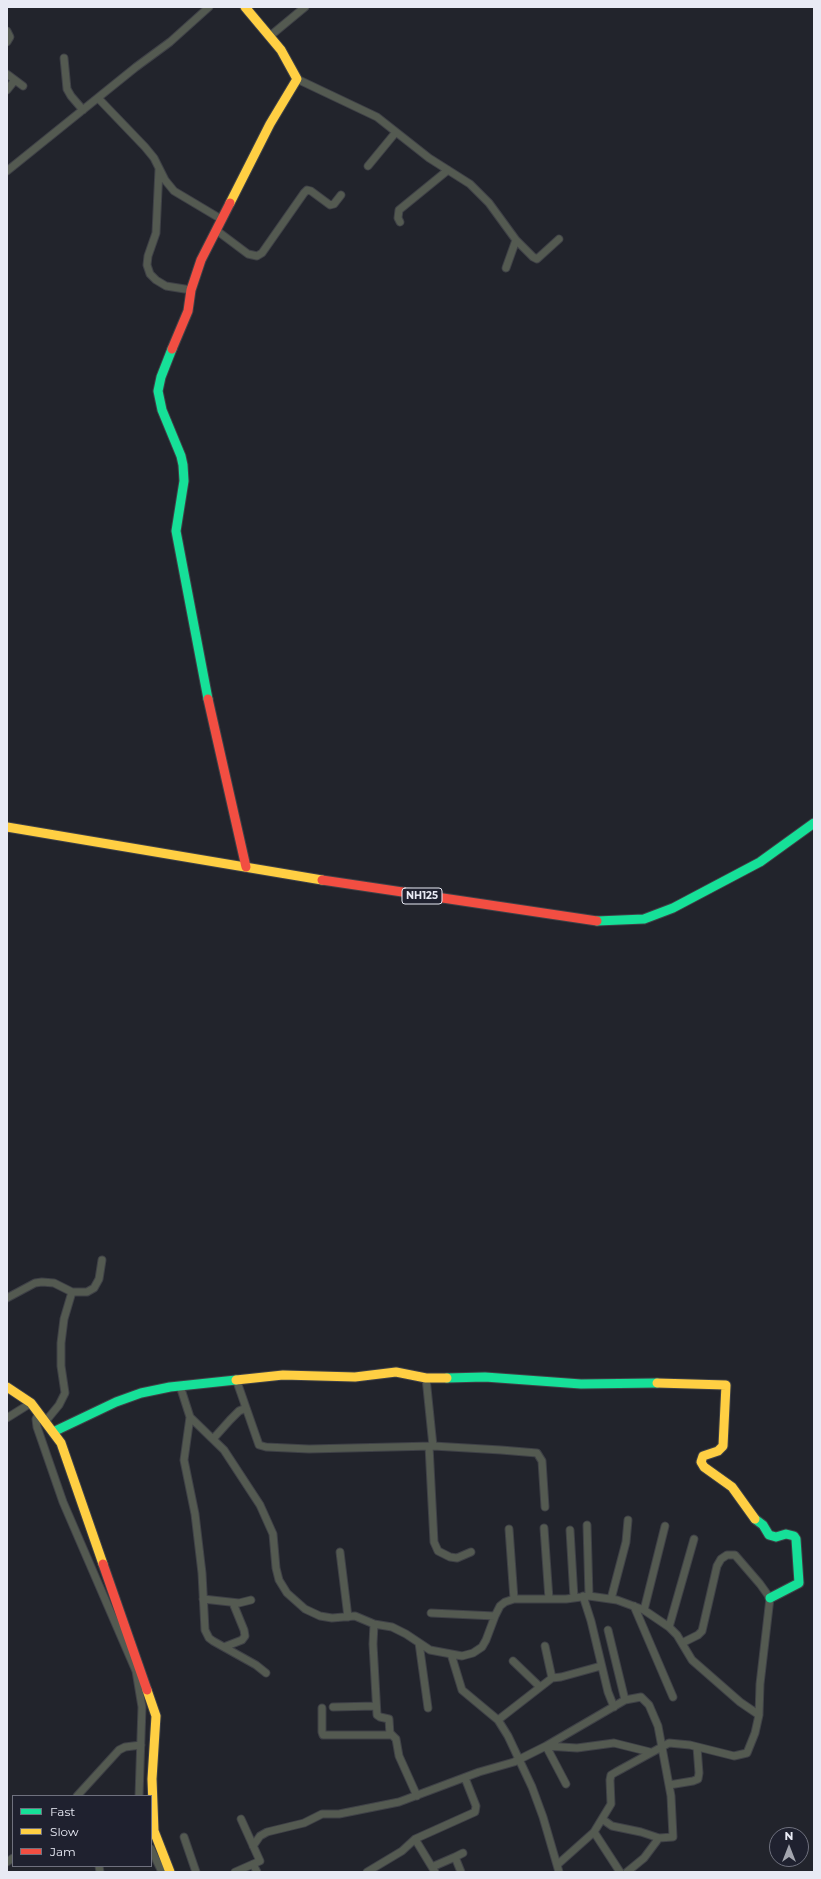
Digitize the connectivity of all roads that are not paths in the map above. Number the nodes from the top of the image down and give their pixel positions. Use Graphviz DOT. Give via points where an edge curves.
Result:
graph roads {
  1 [pos="209,7"];
  2 [pos="245,7"];
  3 [pos="305,7"];
  4 [pos="7,31"];
  5 [pos="270,36"];
  6 [pos="7,42"];
  7 [pos="64,58"];
  8 [pos="7,74"];
  9 [pos="15,80"];
  10 [pos="297,80"];
  11 [pos="23,86"];
  12 [pos="7,90"];
  13 [pos="98,98"];
  14 [pos="83,110"];
  15 [pos="396,132"];
  16 [pos="368,166"];
  17 [pos="159,169"];
  18 [pos="448,170"];
  19 [pos="7,171"];
  20 [pos="341,195"];
  21 [pos="221,220"];
  22 [pos="400,222"];
  23 [pos="216,230"];
  24 [pos="559,239"];
  25 [pos="516,240"];
  26 [pos="506,268"];
  27 [pos="191,290"];
  28 [pos="814,823"];
  29 [pos="7,827"];
  30 [pos="246,867"];
  31 [pos="102,1260"];
  32 [pos="72,1292"];
  33 [pos="7,1298"];
  34 [pos="426,1378"];
  35 [pos="236,1379"];
  36 [pos="180,1386"];
  37 [pos="7,1388"];
  38 [pos="31,1403"];
  39 [pos="246,1408"];
  40 [pos="39,1413"];
  41 [pos="190,1417"];
  42 [pos="7,1418"];
  43 [pos="46,1422"];
  44 [pos="53,1432"];
  45 [pos="213,1439"];
  46 [pos="431,1446"];
  47 [pos="545,1507"];
  48 [pos="628,1520"];
  49 [pos="587,1525"];
  50 [pos="665,1526"];
  51 [pos="544,1528"];
  52 [pos="509,1529"];
  53 [pos="570,1530"];
  54 [pos="694,1538"];
  55 [pos="340,1552"];
  56 [pos="471,1552"];
  57 [pos="586,1596"];
  58 [pos="574,1598"];
  59 [pos="770,1598"];
  60 [pos="203,1599"];
  61 [pos="514,1599"];
  62 [pos="549,1599"];
  63 [pos="611,1599"];
  64 [pos="251,1600"];
  65 [pos="233,1603"];
  66 [pos="634,1606"];
  67 [pos="644,1610"];
  68 [pos="431,1613"];
  69 [pos="495,1616"];
  70 [pos="348,1617"];
  71 [pos="374,1624"];
  72 [pos="669,1627"];
  73 [pos="608,1630"];
  74 [pos="682,1643"];
  75 [pos="419,1644"];
  76 [pos="545,1646"];
  77 [pos="224,1647"];
  78 [pos="451,1654"];
  79 [pos="513,1661"];
  80 [pos="601,1666"];
  81 [pos="266,1673"];
  82 [pos="552,1678"];
  83 [pos="539,1686"];
  84 [pos="673,1697"];
  85 [pos="625,1700"];
  86 [pos="376,1706"];
  87 [pos="333,1707"];
  88 [pos="614,1707"];
  89 [pos="322,1708"];
  90 [pos="428,1708"];
  91 [pos="759,1715"];
  92 [pos="498,1720"];
  93 [pos="391,1734"];
  94 [pos="141,1745"];
  95 [pos="546,1746"];
  96 [pos="662,1746"];
  97 [pos="697,1747"];
  98 [pos="650,1752"];
  99 [pos="519,1759"];
  100 [pos="465,1778"];
  101 [pos="566,1784"];
  102 [pos="669,1785"];
  103 [pos="78,1795"];
  104 [pos="139,1795"];
  105 [pos="417,1796"];
  106 [pos="241,1819"];
  107 [pos="602,1819"];
  108 [pos="594,1832"];
  109 [pos="184,1837"];
  110 [pos="659,1838"];
  111 [pos="415,1839"];
  112 [pos="253,1846"];
  113 [pos="152,1851"];
  114 [pos="463,1853"];
  115 [pos="455,1858"];
  116 [pos="253,1864"];
  117 [pos="557,1864"];
  118 [pos="433,1870"];
  119 [pos="162,1872"];
  120 [pos="170,1872"];
  121 [pos="196,1872"];
  122 [pos="235,1872"];
  123 [pos="257,1872"];
  124 [pos="367,1872"];
  125 [pos="461,1872"];
  126 [pos="559,1872"];
  127 [pos="620,1872"];
  128 [pos="627,1872"];
  1 -- 13 [label="street" via="170,42"];
  2 -- 5 [label="main road"];
  3 -- 5 [label="street"];
  4 -- 6 [label="street" via="10,37"];
  5 -- 10 [label="main road" via="281,50"];
  7 -- 14 [label="street" via="67,88"];
  8 -- 9 [label="street"];
  9 -- 11 [label="street"];
  9 -- 12 [label="street"];
  10 -- 15 [label="street" via="377,117"];
  10 -- 21 [label="main road" via="270,124"];
  13 -- 14 [label="street"];
  13 -- 17 [label="street" via="145,147"];
  14 -- 19 [label="street"];
  15 -- 16 [label="street"];
  15 -- 18 [label="street"];
  17 -- 21 [label="street" via="174,191"];
  17 -- 27 [label="street" via="156,233 147,265 150,274 166,286"];
  18 -- 22 [label="street" via="399,210"];
  18 -- 25 [label="street" via="470,184 489,203"];
  20 -- 23 [label="street" via="330,205 307,190 262,253 257,256 248,254"];
  21 -- 23 [label="main road"];
  23 -- 27 [label="main road" via="201,260"];
  24 -- 25 [label="street" via="537,259"];
  25 -- 26 [label="street"];
  27 -- 30 [label="main road" via="188,311 161,377 158,391 162,410 183,465 184,481 176,531 203,675"];
  28 -- 30 [label="main road, NH125" via="760,862 673,908 644,919 617,922 509,910"];
  29 -- 30 [label="main road, NH125"];
  31 -- 32 [label="street" via="99,1279 94,1288 87,1292"];
  32 -- 33 [label="street" via="54,1283 42,1282 35,1283"];
  32 -- 43 [label="street" via="64,1319 61,1343 60,1366 65,1393 63,1400"];
  34 -- 35 [label="main road" via="396,1372 355,1377 283,1375"];
  34 -- 46 [label="street"];
  34 -- 59 [label="main road" via="485,1377 581,1384 726,1385 723,1446 718,1451 703,1456 701,1462 704,1467 732,1487 753,1518 763,1525 769,1535 776,1537 786,1534 796,1539 799,1582"];
  35 -- 36 [label="main road"];
  35 -- 39 [label="street"];
  36 -- 41 [label="street"];
  36 -- 44 [label="main road" via="141,1393 116,1402"];
  37 -- 38 [label="main road"];
  38 -- 40 [label="main road"];
  38 -- 42 [label="street"];
  39 -- 45 [label="street" via="239,1411"];
  39 -- 46 [label="street" via="258,1443 263,1447 308,1449"];
  40 -- 43 [label="main road"];
  40 -- 94 [label="street" via="36,1419 37,1427 63,1502 136,1672 142,1707"];
  41 -- 45 [label="street"];
  41 -- 60 [label="street" via="184,1460 195,1514"];
  43 -- 44 [label="main road"];
  44 -- 120 [label="main road" via="61,1443 156,1716 152,1779 154,1831"];
  45 -- 70 [label="street" via="224,1450 260,1505 273,1534 276,1568 279,1580 287,1593 305,1609 320,1616"];
  46 -- 47 [label="street" via="537,1453 542,1461"];
  46 -- 56 [label="street" via="434,1542 438,1551 450,1557 457,1558"];
  48 -- 63 [label="street" via="626,1542"];
  49 -- 57 [label="street"];
  50 -- 67 [label="street"];
  51 -- 62 [label="street"];
  52 -- 61 [label="street"];
  53 -- 58 [label="street"];
  54 -- 72 [label="street"];
  55 -- 70 [label="street"];
  57 -- 58 [label="street"];
  57 -- 63 [label="street"];
  57 -- 80 [label="street"];
  58 -- 62 [label="street"];
  59 -- 74 [label="street" via="735,1554 727,1555 717,1566 702,1631"];
  59 -- 91 [label="street"];
  60 -- 65 [label="street"];
  60 -- 77 [label="street" via="207,1634"];
  61 -- 62 [label="street"];
  61 -- 69 [label="street" via="500,1606"];
  63 -- 66 [label="street"];
  64 -- 65 [label="street"];
  65 -- 77 [label="street" via="245,1636 242,1640"];
  66 -- 67 [label="street"];
  66 -- 84 [label="street"];
  67 -- 72 [label="street"];
  68 -- 69 [label="street"];
  69 -- 78 [label="street" via="482,1647 462,1656"];
  70 -- 71 [label="street" via="355,1616"];
  71 -- 75 [label="street" via="392,1627"];
  71 -- 86 [label="street"];
  72 -- 74 [label="street"];
  73 -- 85 [label="street"];
  74 -- 91 [label="street" via="692,1660 740,1702"];
  75 -- 78 [label="street" via="430,1650"];
  75 -- 90 [label="street"];
  76 -- 82 [label="street"];
  77 -- 81 [label="street"];
  78 -- 92 [label="street" via="462,1690"];
  79 -- 83 [label="street"];
  80 -- 82 [label="street"];
  80 -- 88 [label="street"];
  82 -- 83 [label="street"];
  83 -- 92 [label="street"];
  85 -- 88 [label="street"];
  85 -- 96 [label="street" via="641,1697 649,1705 658,1726"];
  86 -- 87 [label="street"];
  86 -- 93 [label="street" via="378,1716 390,1721"];
  88 -- 95 [label="street"];
  89 -- 93 [label="street" via="324,1735"];
  91 -- 97 [label="street" via="747,1753 734,1756"];
  92 -- 99 [label="street"];
  93 -- 105 [label="street" via="396,1739 399,1756"];
  94 -- 103 [label="street" via="122,1748"];
  94 -- 104 [label="street"];
  95 -- 98 [label="street" via="577,1748 614,1744"];
  95 -- 99 [label="street"];
  95 -- 101 [label="street"];
  96 -- 97 [label="street" via="669,1743"];
  96 -- 98 [label="street"];
  96 -- 102 [label="street"];
  97 -- 102 [label="street" via="698,1779"];
  98 -- 107 [label="street" via="611,1775 610,1804"];
  99 -- 100 [label="street"];
  99 -- 117 [label="street" via="540,1810"];
  100 -- 105 [label="street"];
  100 -- 111 [label="street" via="476,1806 475,1812"];
  102 -- 110 [label="street" via="673,1837"];
  105 -- 112 [label="street" via="382,1806 339,1814 322,1814 304,1823 263,1833"];
  106 -- 112 [label="street"];
  107 -- 108 [label="street"];
  107 -- 110 [label="street" via="612,1826"];
  108 -- 117 [label="street"];
  108 -- 127 [label="street"];
  109 -- 121 [label="street"];
  110 -- 128 [label="street" via="644,1858"];
  111 -- 118 [label="street"];
  111 -- 124 [label="street" via="402,1851"];
  112 -- 116 [label="street" via="260,1861"];
  113 -- 119 [label="street"];
  114 -- 115 [label="street"];
  115 -- 118 [label="street"];
  115 -- 125 [label="street"];
  116 -- 122 [label="street"];
  116 -- 123 [label="street"];
  117 -- 126 [label="street"];
}
